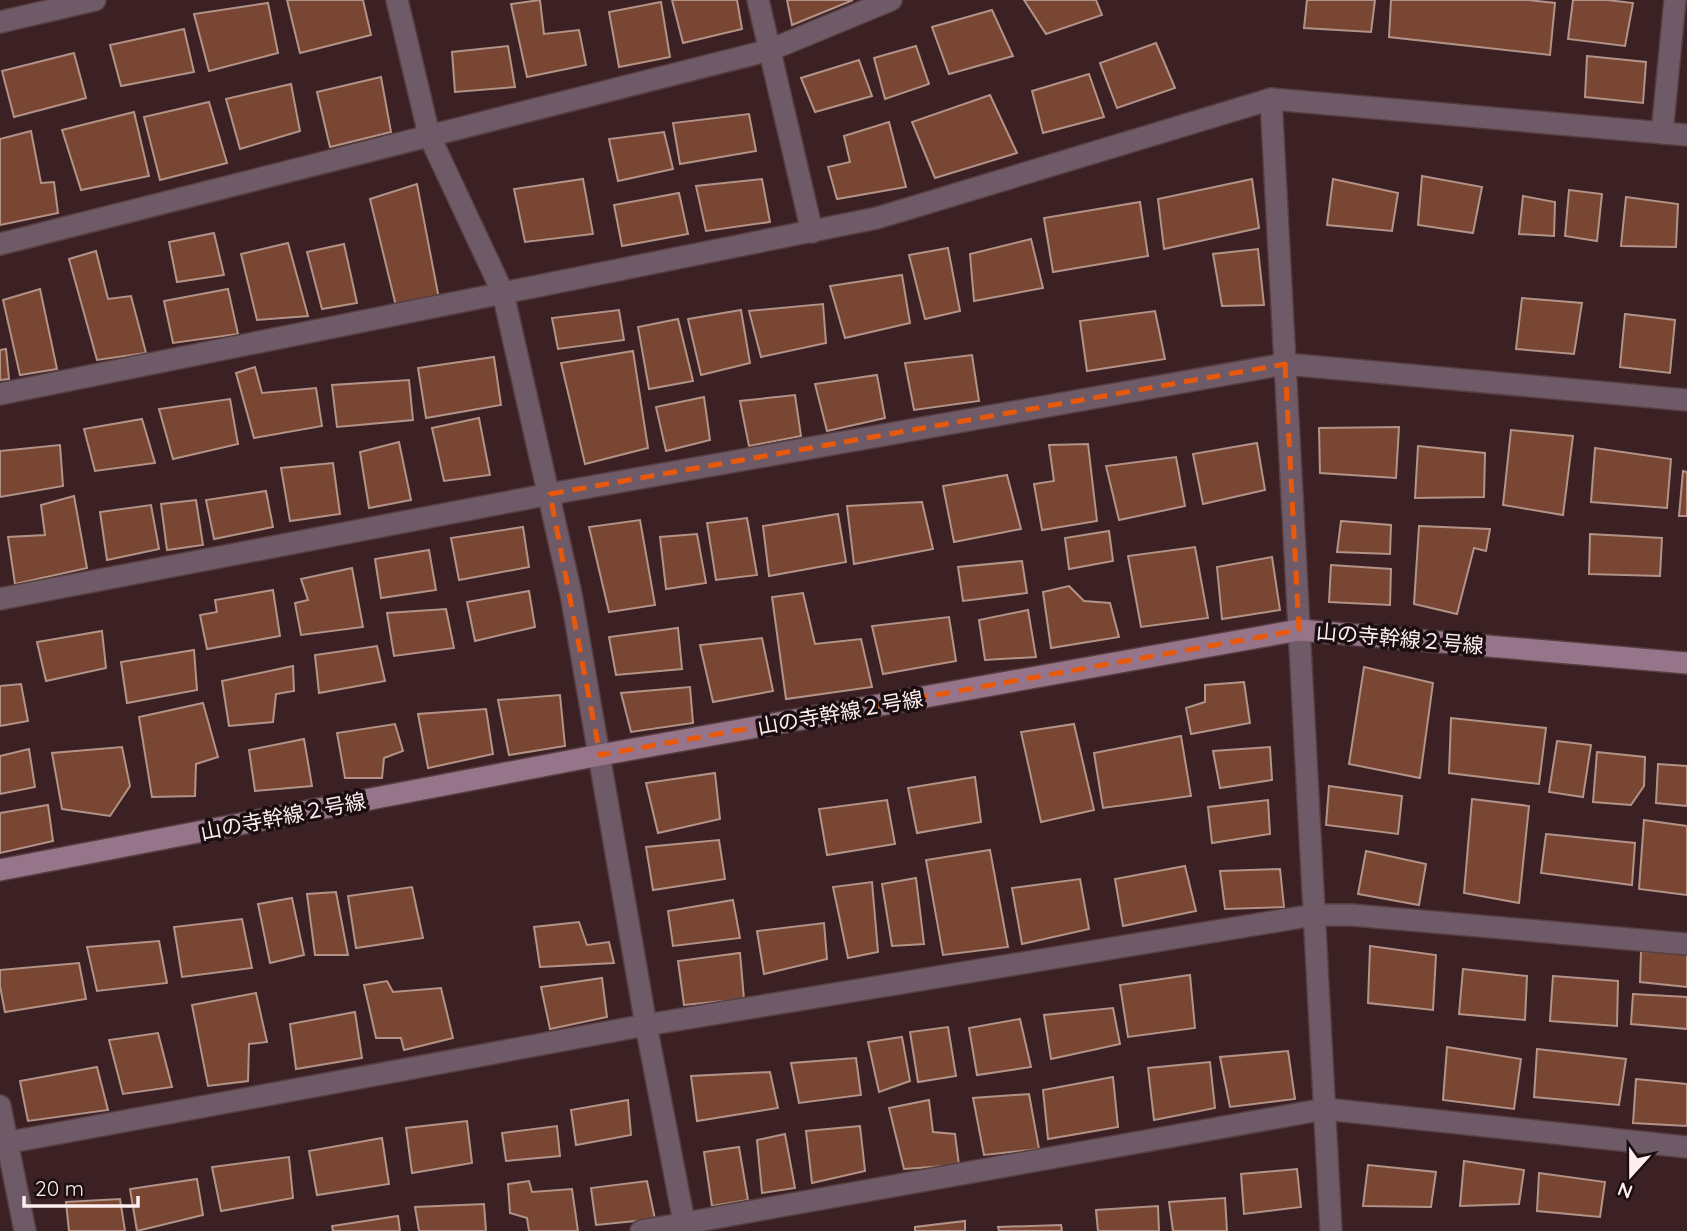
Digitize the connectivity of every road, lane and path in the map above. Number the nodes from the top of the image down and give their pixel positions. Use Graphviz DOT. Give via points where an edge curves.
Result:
graph roads {
  1 [pos="95,0"];
  2 [pos="397,0"];
  3 [pos="758,0"];
  4 [pos="891,0"];
  5 [pos="1675,0"];
  6 [pos="0,22"];
  7 [pos="770,50"];
  8 [pos="1270,99"];
  9 [pos="1662,133"];
  10 [pos="429,135"];
  11 [pos="1687,135"];
  12 [pos="812,232"];
  13 [pos="0,244"];
  14 [pos="503,293"];
  15 [pos="1285,364"];
  16 [pos="0,394"];
  17 [pos="1687,400"];
  18 [pos="550,494"];
  19 [pos="0,599"];
  20 [pos="1299,630"];
  21 [pos="1687,663"];
  22 [pos="600,755"];
  23 [pos="0,870"];
  24 [pos="1314,915"];
  25 [pos="1687,944"];
  26 [pos="646,1025"];
  27 [pos="0,1106"];
  28 [pos="1325,1109"];
  29 [pos="4,1143"];
  30 [pos="1687,1146"];
  31 [pos="684,1222"];
  32 [pos="24,1231"];
  33 [pos="641,1231"];
  34 [pos="1331,1231"];
  1 -- 6 [label="street"];
  2 -- 10 [label="street"];
  3 -- 7 [label="street"];
  4 -- 7 [label="street"];
  5 -- 9 [label="street"];
  7 -- 10 [label="street"];
  7 -- 12 [label="street"];
  8 -- 9 [label="street"];
  8 -- 12 [label="street" via="877,218"];
  8 -- 15 [label="street"];
  9 -- 11 [label="street"];
  10 -- 13 [label="street"];
  10 -- 14 [label="street"];
  12 -- 14 [label="street"];
  14 -- 16 [label="street"];
  14 -- 18 [label="street"];
  15 -- 17 [label="street"];
  15 -- 18 [label="street"];
  15 -- 20 [label="street"];
  18 -- 19 [label="street"];
  18 -- 22 [label="street"];
  20 -- 21 [label="street, 山の寺幹線２号線"];
  20 -- 22 [label="street, 山の寺幹線２号線"];
  20 -- 24 [label="street"];
  22 -- 23 [label="street, 山の寺幹線２号線"];
  22 -- 26 [label="street"];
  24 -- 25 [label="street"];
  24 -- 26 [label="street"];
  24 -- 28 [label="street"];
  26 -- 29 [label="street"];
  26 -- 31 [label="street"];
  27 -- 29 [label="street"];
  28 -- 30 [label="street"];
  28 -- 31 [label="street"];
  28 -- 34 [label="street"];
  29 -- 32 [label="street"];
  31 -- 33 [label="street"];
}
